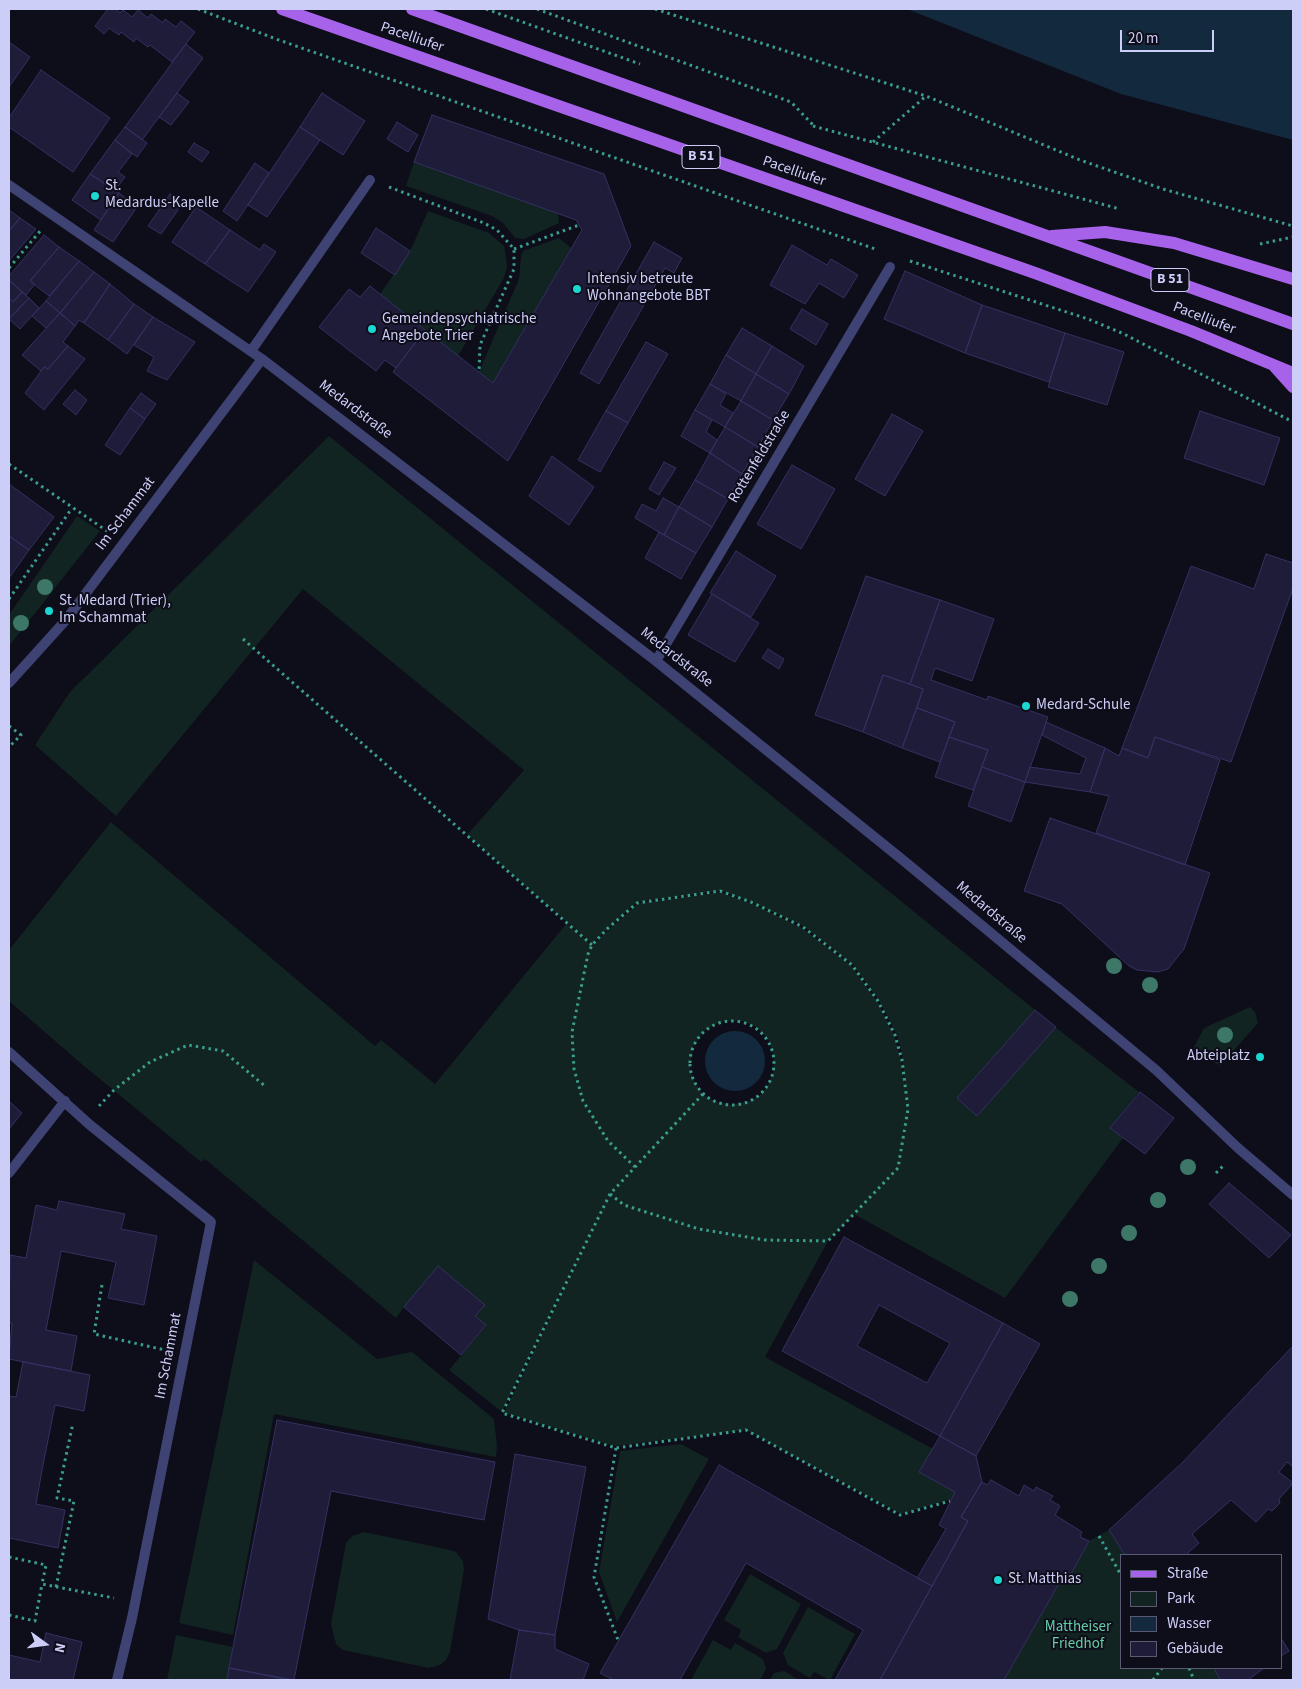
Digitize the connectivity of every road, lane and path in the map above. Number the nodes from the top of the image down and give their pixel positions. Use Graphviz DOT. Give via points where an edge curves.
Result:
graph roads {
  1 [pos="198,9"];
  2 [pos="282,9"];
  3 [pos="412,9"];
  4 [pos="537,9"];
  5 [pos="655,9"];
  6 [pos="926,96"];
  7 [pos="873,142"];
  8 [pos="370,180"];
  9 [pos="9,185"];
  10 [pos="1120,210"];
  11 [pos="52,214"];
  12 [pos="579,225"];
  13 [pos="1293,226"];
  14 [pos="1047,236"];
  15 [pos="1293,237"];
  16 [pos="1262,248"];
  17 [pos="514,249"];
  18 [pos="885,253"];
  19 [pos="904,259"];
  20 [pos="890,267"];
  21 [pos="9,268"];
  22 [pos="1293,279"];
  23 [pos="1293,324"];
  24 [pos="251,351"];
  25 [pos="262,358"];
  26 [pos="1274,365"];
  27 [pos="479,372"];
  28 [pos="1293,373"];
  29 [pos="1293,387"];
  30 [pos="1293,422"];
  31 [pos="9,464"];
  32 [pos="72,508"];
  33 [pos="123,542"];
  34 [pos="9,599"];
  35 [pos="243,639"];
  36 [pos="656,662"];
  37 [pos="9,683"];
  38 [pos="9,726"];
  39 [pos="9,747"];
  40 [pos="592,945"];
  41 [pos="9,1052"];
  42 [pos="265,1086"];
  43 [pos="704,1094"];
  44 [pos="65,1101"];
  45 [pos="90,1125"];
  46 [pos="635,1167"];
  47 [pos="9,1173"];
  48 [pos="610,1194"];
  49 [pos="1293,1195"];
  50 [pos="102,1284"];
  51 [pos="185,1354"];
  52 [pos="73,1423"];
  53 [pos="616,1448"];
  54 [pos="950,1501"];
  55 [pos="1099,1536"];
  56 [pos="9,1557"];
  57 [pos="1120,1573"];
  58 [pos="42,1584"];
  59 [pos="56,1587"];
  60 [pos="135,1603"];
  61 [pos="9,1615"];
  62 [pos="618,1640"];
  63 [pos="1161,1669"];
  64 [pos="117,1680"];
  65 [pos="1153,1680"];
  1 -- 18 [label="path"];
  2 -- 26 [label="main road, Pacelliufer / B 51" via="1035,273"];
  3 -- 14 [label="main road, Pacelliufer / B 51"];
  4 -- 7 [label="path" via="791,102 814,126"];
  5 -- 6 [label="path"];
  6 -- 7 [label="path"];
  6 -- 13 [label="path" via="1080,160 1163,189"];
  7 -- 10 [label="path"];
  8 -- 17 [label="path" via="484,222 497,230"];
  8 -- 24 [label="street"];
  9 -- 11 [label="street, Medardstraße"];
  11 -- 21 [label="path"];
  11 -- 24 [label="street, Medardstraße"];
  12 -- 17 [label="path"];
  14 -- 22 [label="main road" via="1105,232 1174,243"];
  14 -- 23 [label="main road, Pacelliufer / B 51"];
  15 -- 16 [label="path" via="1254,246"];
  17 -- 27 [label="path" via="514,269 480,345"];
  19 -- 30 [label="path" via="1115,330"];
  20 -- 36 [label="street, Rottenfeldstraße"];
  24 -- 25 [label="street, Medardstraße"];
  25 -- 33 [label="street, Im Schammat"];
  25 -- 36 [label="street, Medardstraße"];
  26 -- 28 [label="main road, Pacelliufer / B 51"];
  26 -- 29 [label="main road"];
  31 -- 32 [label="path"];
  32 -- 33 [label="path"];
  32 -- 34 [label="path"];
  33 -- 37 [label="street, Im Schammat" via="65,621"];
  35 -- 40 [label="path"];
  36 -- 49 [label="street, Medardstraße" via="904,861 1156,1070"];
  38 -- 39 [label="path" via="21,735"];
  40 -- 46 [label="path" via="572,1032 574,1069 583,1101 608,1141"];
  40 -- 48 [label="path" via="637,902 720,891 751,902 803,928 852,965 878,1001 895,1035 902,1060 908,1109 898,1168 828,1242 765,1240 699,1229 624,1205"];
  41 -- 44 [label="street, Im Schammat"];
  42 -- 45 [label="path" via="223,1051 188,1045 150,1062 114,1090 100,1105"];
  43 -- 43 [label="path" via="690,1070 692,1050 702,1033 724,1021 742,1021 756,1028 769,1041 774,1057 773,1073 767,1087 750,1101 730,1105 714,1101"];
  43 -- 46 [label="path"];
  44 -- 45 [label="street, Im Schammat"];
  44 -- 47 [label="street"];
  45 -- 51 [label="street, Im Schammat" via="210,1222"];
  46 -- 48 [label="path"];
  48 -- 53 [label="path" via="502,1413"];
  50 -- 51 [label="path" via="94,1334"];
  51 -- 60 [label="street, Im Schammat"];
  52 -- 59 [label="path" via="57,1498 74,1501"];
  53 -- 54 [label="path" via="746,1430 900,1515"];
  53 -- 62 [label="path" via="594,1577"];
  55 -- 57 [label="path"];
  56 -- 58 [label="path" via="46,1565"];
  58 -- 59 [label="path"];
  58 -- 61 [label="path" via="35,1621"];
  59 -- 60 [label="path"];
  60 -- 64 [label="street, Im Schammat"];
  63 -- 65 [label="path"];
}
